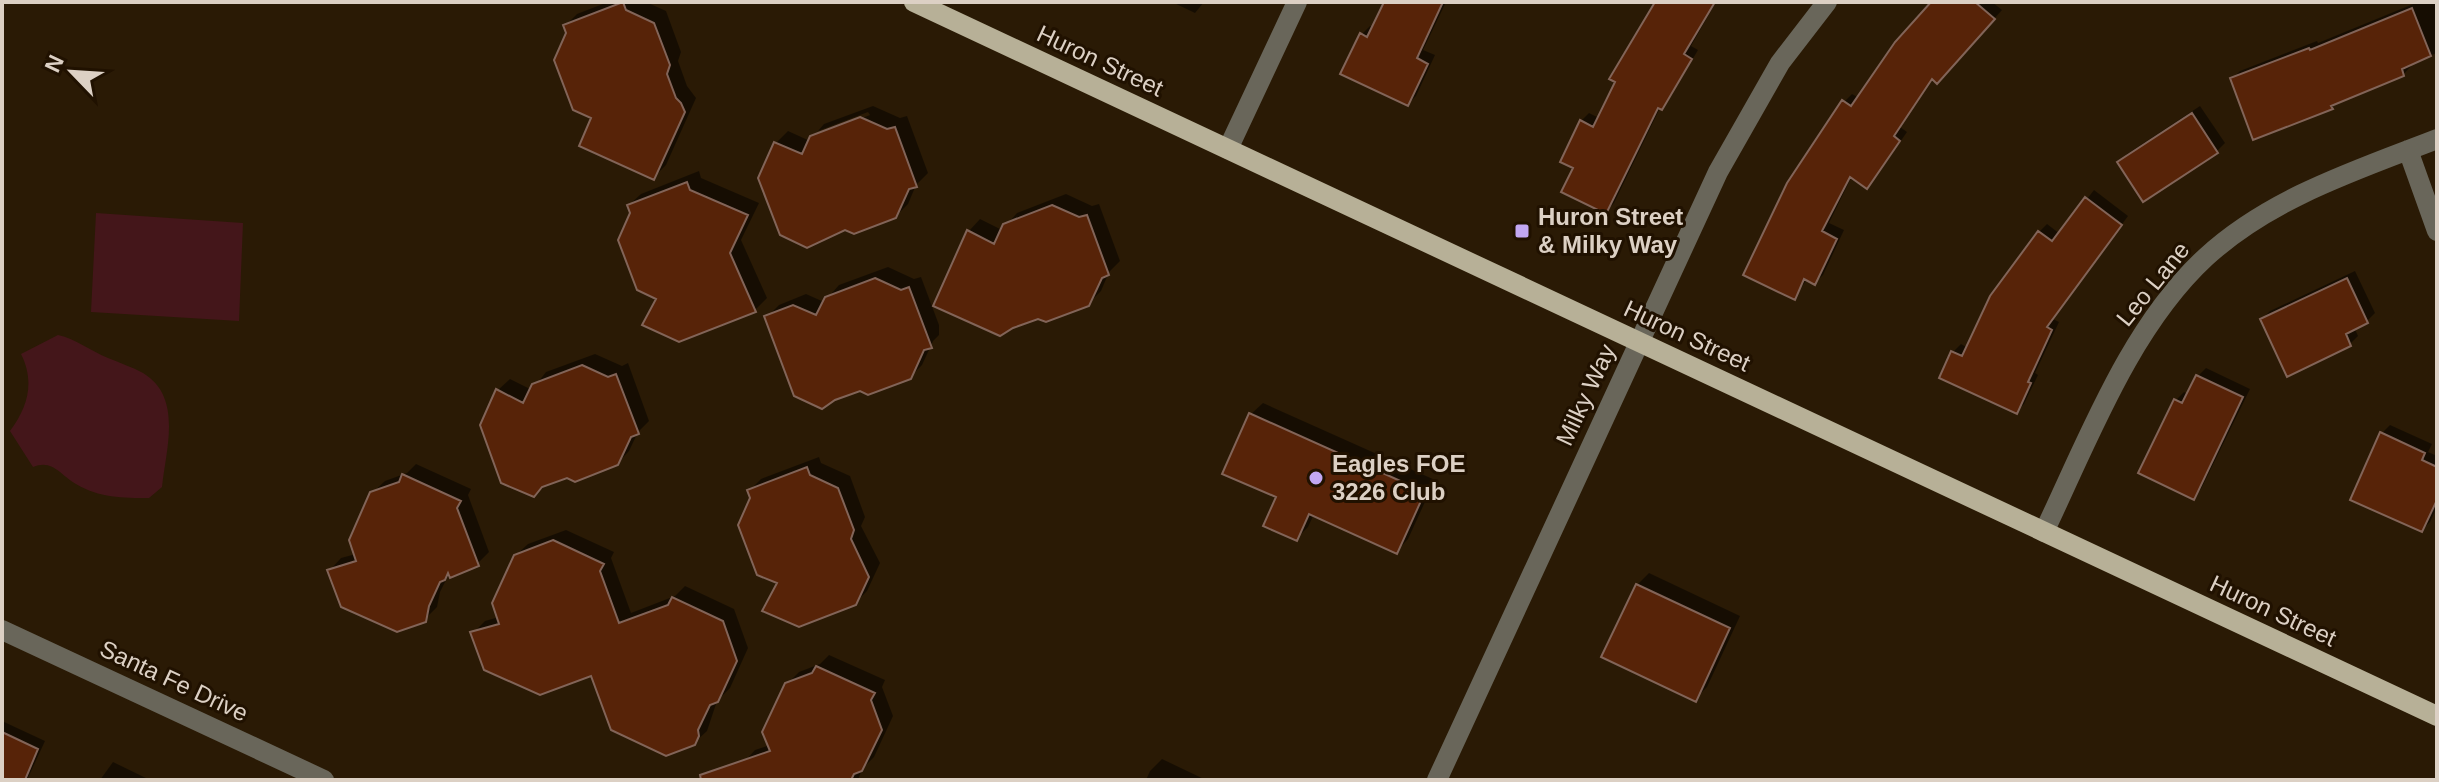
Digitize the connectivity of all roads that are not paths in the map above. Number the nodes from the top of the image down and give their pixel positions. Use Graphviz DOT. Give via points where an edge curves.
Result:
graph roads {
  1 [pos="914,2"];
  2 [pos="1297,2"];
  3 [pos="1827,2"];
  4 [pos="2437,139"];
  5 [pos="1228,149"];
  6 [pos="2408,150"];
  7 [pos="2437,231"];
  8 [pos="1638,342"];
  9 [pos="2044,532"];
  10 [pos="2,630"];
  11 [pos="2437,716"];
  12 [pos="324,780"];
  13 [pos="1437,780"];
  1 -- 5 [label="main road, Huron Street"];
  2 -- 5 [label="street"];
  3 -- 8 [label="street, Milky Way" via="1780,63 1718,172"];
  4 -- 6 [label="street, Leo Lane"];
  5 -- 8 [label="main road, Huron Street"];
  6 -- 7 [label="street"];
  6 -- 9 [label="street, Leo Lane" via="2315,187 2242,229 2190,273 2139,341"];
  8 -- 9 [label="main road, Huron Street"];
  8 -- 13 [label="street, Milky Way"];
  9 -- 11 [label="main road, Huron Street"];
  10 -- 12 [label="street, Santa Fe Drive"];
}
